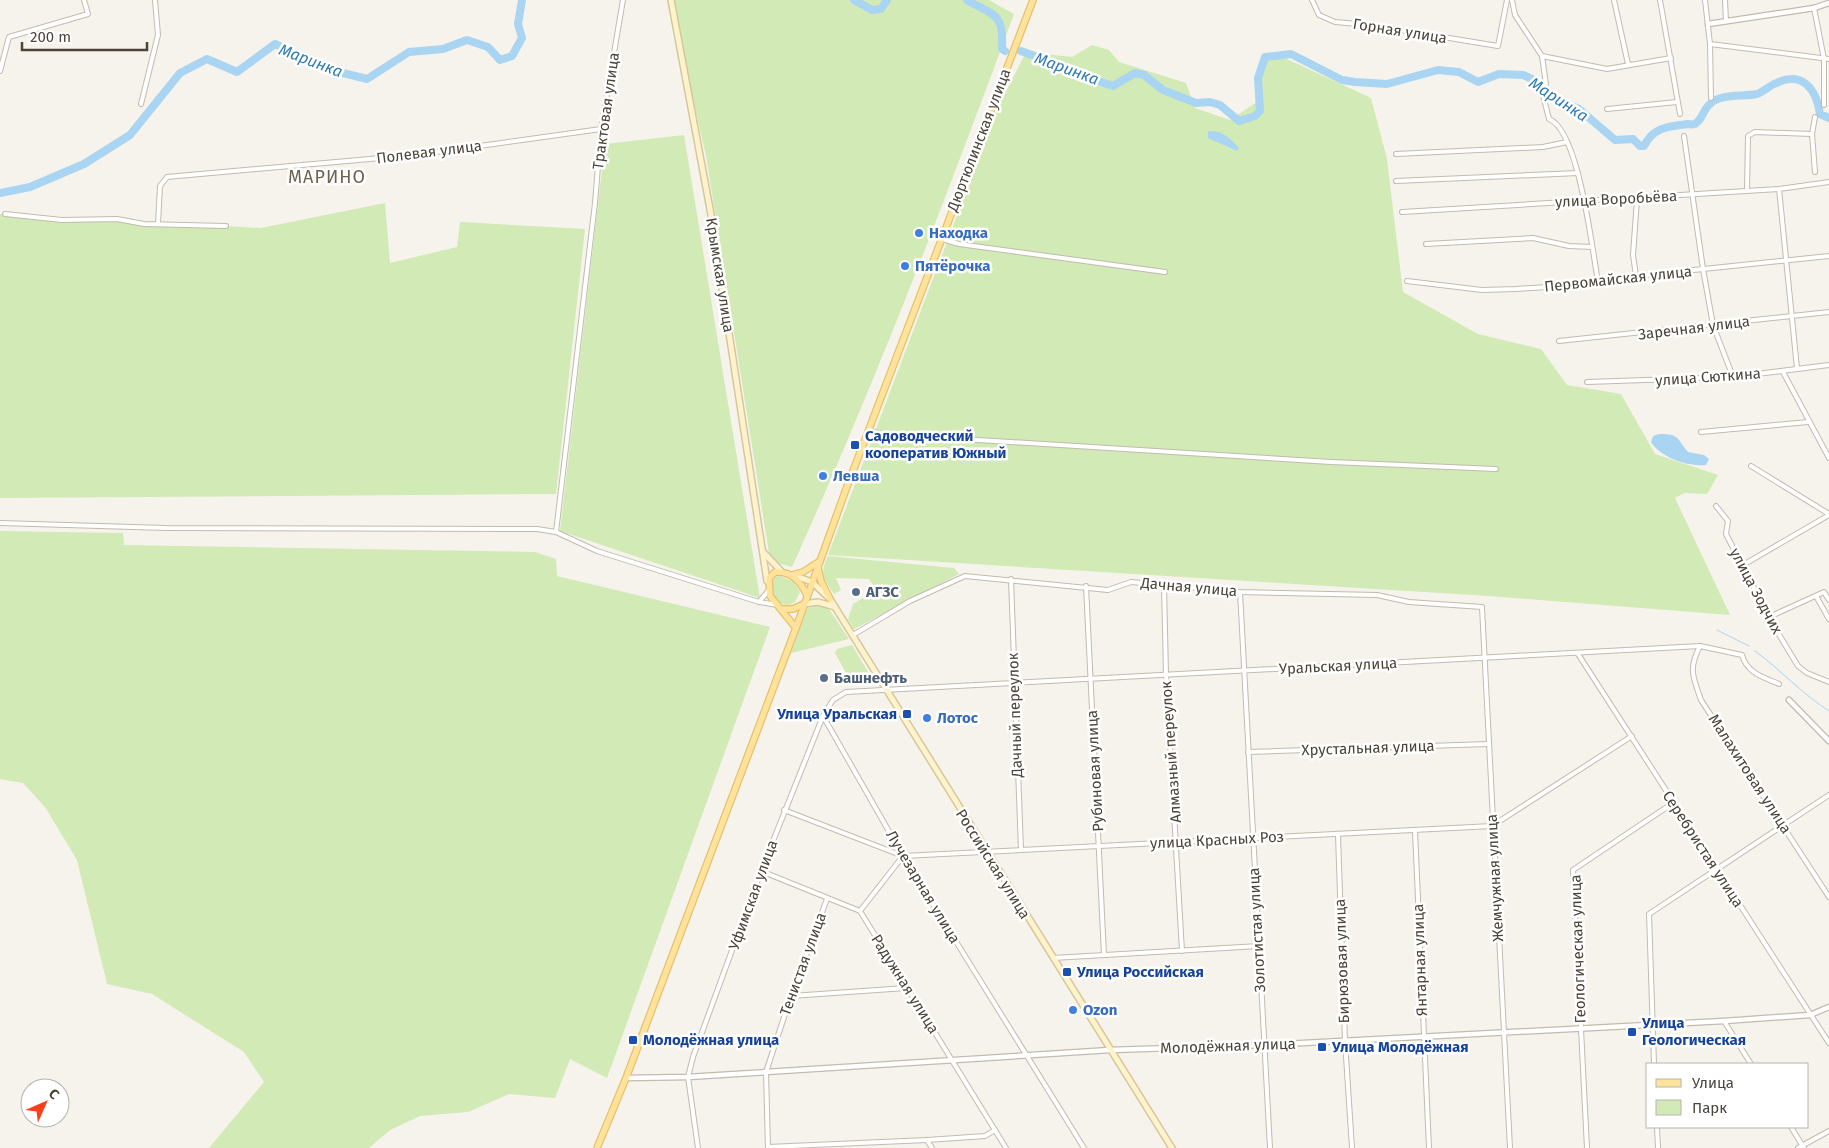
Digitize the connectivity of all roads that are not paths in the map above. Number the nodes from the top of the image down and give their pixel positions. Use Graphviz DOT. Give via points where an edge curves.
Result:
graph roads {
  1 [pos="84,0"];
  2 [pos="155,0"];
  3 [pos="624,0"];
  4 [pos="670,0"];
  5 [pos="1033,0"];
  6 [pos="1312,0"];
  7 [pos="1507,0"];
  8 [pos="1512,0"];
  9 [pos="1614,0"];
  10 [pos="1660,0"];
  11 [pos="1705,0"];
  12 [pos="1725,0"];
  13 [pos="1819,0"];
  14 [pos="1829,3"];
  15 [pos="1821,6"];
  16 [pos="1814,8"];
  17 [pos="1726,21"];
  18 [pos="1708,24"];
  19 [pos="1710,44"];
  20 [pos="1542,56"];
  21 [pos="1672,58"];
  22 [pos="1827,59"];
  23 [pos="1628,64"];
  24 [pos="0,72"];
  25 [pos="1546,84"];
  26 [pos="1542,91"];
  27 [pos="1711,98"];
  28 [pos="1676,102"];
  29 [pos="141,104"];
  30 [pos="1824,105"];
  31 [pos="1607,109"];
  32 [pos="1680,114"];
  33 [pos="1815,117"];
  34 [pos="601,129"];
  35 [pos="1812,134"];
  36 [pos="1684,136"];
  37 [pos="1567,142"];
  38 [pos="1396,154"];
  39 [pos="1815,172"];
  40 [pos="1578,173"];
  41 [pos="1396,181"];
  42 [pos="1829,182"];
  43 [pos="1779,189"];
  44 [pos="1747,190"];
  45 [pos="1693,195"];
  46 [pos="1637,198"];
  47 [pos="1586,201"];
  48 [pos="1402,212"];
  49 [pos="5,214"];
  50 [pos="158,223"];
  51 [pos="226,226"];
  52 [pos="942,239"];
  53 [pos="1426,244"];
  54 [pos="1592,247"];
  55 [pos="1829,256"];
  56 [pos="1786,262"];
  57 [pos="1703,269"];
  58 [pos="1165,272"];
  59 [pos="1636,276"];
  60 [pos="1407,281"];
  61 [pos="1598,281"];
  62 [pos="1829,312"];
  63 [pos="1792,316"];
  64 [pos="1713,325"];
  65 [pos="1559,341"];
  66 [pos="1829,365"];
  67 [pos="1797,368"];
  68 [pos="1782,372"];
  69 [pos="1733,377"];
  70 [pos="1587,382"];
  71 [pos="1808,422"];
  72 [pos="869,431"];
  73 [pos="1701,432"];
  74 [pos="1829,458"];
  75 [pos="1751,466"];
  76 [pos="1496,469"];
  77 [pos="1716,506"];
  78 [pos="1829,515"];
  79 [pos="0,524"];
  80 [pos="556,532"];
  81 [pos="763,550"];
  82 [pos="820,561"];
  83 [pos="1742,565"];
  84 [pos="782,572"];
  85 [pos="792,575"];
  86 [pos="1010,579"];
  87 [pos="812,582"];
  88 [pos="1164,584"];
  89 [pos="1086,586"];
  90 [pos="768,588"];
  91 [pos="1240,592"];
  92 [pos="807,595"];
  93 [pos="1816,596"];
  94 [pos="830,600"];
  95 [pos="1829,600"];
  96 [pos="759,602"];
  97 [pos="804,604"];
  98 [pos="1829,604"];
  99 [pos="780,607"];
  100 [pos="835,607"];
  101 [pos="1482,607"];
  102 [pos="1823,608"];
  103 [pos="1768,616"];
  104 [pos="1829,619"];
  105 [pos="796,628"];
  106 [pos="853,635"];
  107 [pos="1700,646"];
  108 [pos="1578,654"];
  109 [pos="1486,658"];
  110 [pos="1243,670"];
  111 [pos="1166,675"];
  112 [pos="1090,679"];
  113 [pos="1013,682"];
  114 [pos="1829,682"];
  115 [pos="1778,684"];
  116 [pos="885,689"];
  117 [pos="1789,700"];
  118 [pos="823,716"];
  119 [pos="1632,736"];
  120 [pos="1829,741"];
  121 [pos="1488,744"];
  122 [pos="1248,752"];
  123 [pos="1829,796"];
  124 [pos="1673,803"];
  125 [pos="784,810"];
  126 [pos="1492,826"];
  127 [pos="1784,826"];
  128 [pos="1415,831"];
  129 [pos="1338,835"];
  130 [pos="1252,837"];
  131 [pos="1177,842"];
  132 [pos="1099,847"];
  133 [pos="1021,850"];
  134 [pos="985,851"];
  135 [pos="903,856"];
  136 [pos="1717,870"];
  137 [pos="761,871"];
  138 [pos="1829,897"];
  139 [pos="827,899"];
  140 [pos="860,911"];
  141 [pos="1259,946"];
  142 [pos="1182,951"];
  143 [pos="1104,956"];
  144 [pos="1052,958"];
  145 [pos="906,988"];
  146 [pos="791,996"];
  147 [pos="1829,1007"];
  148 [pos="1810,1015"];
  149 [pos="1724,1021"];
  150 [pos="1652,1024"];
  151 [pos="1580,1027"];
  152 [pos="1504,1031"];
  153 [pos="1423,1036"];
  154 [pos="1345,1041"];
  155 [pos="1829,1043"];
  156 [pos="1264,1045"];
  157 [pos="1110,1050"];
  158 [pos="1026,1056"];
  159 [pos="952,1061"];
  160 [pos="1654,1063"];
  161 [pos="1751,1063"];
  162 [pos="766,1072"];
  163 [pos="688,1077"];
  164 [pos="626,1078"];
  165 [pos="1657,1128"];
  166 [pos="1792,1128"];
  167 [pos="995,1130"];
  168 [pos="1829,1131"];
  169 [pos="927,1140"];
  170 [pos="847,1143"];
  171 [pos="768,1147"];
  172 [pos="1804,1147"];
  173 [pos="597,1148"];
  174 [pos="698,1148"];
  175 [pos="850,1148"];
  176 [pos="932,1148"];
  177 [pos="1006,1148"];
  178 [pos="1084,1148"];
  179 [pos="1172,1148"];
  180 [pos="1270,1148"];
  181 [pos="1352,1148"];
  182 [pos="1428,1148"];
  183 [pos="1510,1148"];
  184 [pos="1587,1148"];
  185 [pos="1658,1148"];
  186 [pos="1798,1148"];
  1 -- 24 [label="street" via="88,14 9,37"];
  2 -- 29 [label="street" via="158,35"];
  3 -- 34 [label="street, Трактовая улица"];
  4 -- 81 [label="main road, Крымская улица" via="711,216"];
  5 -- 52 [label="main road, Дюртюлинская улица"];
  6 -- 7 [label="street, Горная улица" via="1319,15 1335,22 1498,46"];
  8 -- 20 [label="street" via="1515,15"];
  9 -- 23 [label="street"];
  10 -- 21 [label="street"];
  11 -- 18 [label="street"];
  12 -- 17 [label="street"];
  13 -- 15 [label="street"];
  14 -- 15 [label="street"];
  15 -- 16 [label="street"];
  16 -- 17 [label="street"];
  16 -- 22 [label="street"];
  17 -- 18 [label="street"];
  18 -- 19 [label="street"];
  19 -- 22 [label="street"];
  19 -- 27 [label="street"];
  20 -- 23 [label="street" via="1607,69"];
  20 -- 25 [label="street"];
  21 -- 23 [label="street"];
  21 -- 28 [label="street"];
  22 -- 30 [label="street"];
  26 -- 37 [label="street" via="1550,119 1556,121"];
  28 -- 31 [label="street"];
  28 -- 32 [label="street"];
  33 -- 35 [label="street"];
  34 -- 50 [label="street, Полевая улица" via="415,155 167,177 160,186"];
  34 -- 80 [label="street, Трактовая улица"];
  35 -- 39 [label="street"];
  35 -- 44 [label="street" via="1755,132 1748,136"];
  36 -- 45 [label="street"];
  37 -- 38 [label="street" via="1543,147"];
  37 -- 40 [label="street"];
  40 -- 41 [label="street"];
  40 -- 47 [label="street"];
  42 -- 43 [label="street, улица Воробьёва"];
  43 -- 44 [label="street, улица Воробьёва"];
  43 -- 56 [label="street"];
  44 -- 45 [label="street, улица Воробьёва"];
  45 -- 46 [label="street, улица Воробьёва"];
  45 -- 57 [label="street"];
  46 -- 47 [label="street, улица Воробьёва"];
  46 -- 59 [label="street" via="1633,255"];
  47 -- 48 [label="street, улица Воробьёва"];
  47 -- 54 [label="street"];
  49 -- 50 [label="street" via="62,220 117,219"];
  50 -- 51 [label="street"];
  52 -- 58 [label="street"];
  52 -- 72 [label="main road, Дюртюлинская улица"];
  53 -- 54 [label="street" via="1533,238"];
  54 -- 61 [label="street"];
  55 -- 56 [label="street, Первомайская улица"];
  56 -- 57 [label="street, Первомайская улица"];
  56 -- 63 [label="street"];
  57 -- 59 [label="street, Первомайская улица"];
  57 -- 64 [label="street"];
  59 -- 61 [label="street, Первомайская улица"];
  60 -- 61 [label="street, Первомайская улица" via="1482,290"];
  62 -- 63 [label="street, Заречная улица"];
  63 -- 64 [label="street, Заречная улица"];
  63 -- 67 [label="street"];
  64 -- 65 [label="street, Заречная улица"];
  64 -- 69 [label="street"];
  66 -- 67 [label="street, улица Сюткина"];
  67 -- 68 [label="street, улица Сюткина"];
  68 -- 69 [label="street, улица Сюткина"];
  68 -- 71 [label="street"];
  69 -- 70 [label="street, улица Сюткина"];
  71 -- 73 [label="street"];
  71 -- 74 [label="street"];
  72 -- 76 [label="street" via="1138,451"];
  72 -- 82 [label="main road, Дюртюлинская улица"];
  75 -- 78 [label="street"];
  77 -- 83 [label="street, улица Зодчих" via="1728,521 1726,534"];
  78 -- 83 [label="street"];
  79 -- 80 [label="street" via="537,529"];
  80 -- 96 [label="street" via="597,550"];
  81 -- 84 [label="main road" via="768,560"];
  81 -- 90 [label="main road, Крымская улица"];
  82 -- 85 [label="main road"];
  82 -- 87 [label="main road, Дюртюлинская улица"];
  82 -- 94 [label="main road" via="818,570"];
  83 -- 103 [label="street, улица Зодчих"];
  84 -- 85 [label="main road"];
  84 -- 90 [label="main road" via="772,575"];
  85 -- 87 [label="main road"];
  85 -- 92 [label="main road"];
  86 -- 89 [label="street, Дачная улица"];
  86 -- 106 [label="street, Дачная улица" via="965,576 910,601"];
  86 -- 113 [label="street, Дачный переулок"];
  87 -- 92 [label="main road, Дюртюлинская улица"];
  87 -- 94 [label="main road, Российская улица"];
  88 -- 89 [label="street, Дачная улица" via="1131,582 1108,590"];
  88 -- 91 [label="street, Дачная улица"];
  88 -- 111 [label="street, Алмазный переулок"];
  89 -- 112 [label="street, Рубиновая улица"];
  90 -- 96 [label="street"];
  90 -- 99 [label="main road"];
  91 -- 101 [label="street, Дачная улица" via="1377,595 1409,602"];
  91 -- 110 [label="street, Золотистая улица"];
  92 -- 97 [label="main road"];
  93 -- 95 [label="street" via="1824,592"];
  93 -- 102 [label="street"];
  93 -- 103 [label="street"];
  94 -- 100 [label="main road, Российская улица"];
  96 -- 99 [label="street"];
  97 -- 99 [label="main road" via="788,610"];
  97 -- 100 [label="main road" via="818,602"];
  97 -- 105 [label="main road"];
  98 -- 102 [label="street"];
  99 -- 105 [label="main road"];
  100 -- 106 [label="main road, Российская улица"];
  101 -- 109 [label="street, Жемчужная улица"];
  102 -- 104 [label="street"];
  103 -- 114 [label="street, улица Зодчих" via="1798,666"];
  105 -- 164 [label="main road"];
  106 -- 116 [label="main road, Российская улица"];
  107 -- 108 [label="street, Уральская улица"];
  107 -- 115 [label="street, Уральская улица" via="1742,655 1752,672"];
  107 -- 127 [label="street, Малахитовая улица" via="1692,661 1693,678 1701,700"];
  108 -- 109 [label="street, Уральская улица"];
  108 -- 119 [label="street, Серебристая улица"];
  109 -- 110 [label="street, Уральская улица"];
  109 -- 121 [label="street, Жемчужная улица"];
  110 -- 111 [label="street, Уральская улица"];
  110 -- 122 [label="street, Золотистая улица"];
  111 -- 112 [label="street, Уральская улица"];
  111 -- 131 [label="street, Алмазный переулок"];
  112 -- 113 [label="street, Уральская улица"];
  112 -- 132 [label="street, Рубиновая улица"];
  113 -- 116 [label="street, Уральская улица"];
  113 -- 133 [label="street, Дачный переулок"];
  116 -- 118 [label="street, Уфимская улица" via="846,692 833,700"];
  116 -- 134 [label="main road, Российская улица"];
  117 -- 120 [label="street"];
  118 -- 125 [label="street, Уфимская улица"];
  118 -- 135 [label="street, Лучезарная улица"];
  119 -- 124 [label="street, Серебристая улица"];
  119 -- 126 [label="street, улица Красных Роз"];
  121 -- 122 [label="street, Хрустальная улица"];
  121 -- 126 [label="street, Жемчужная улица"];
  122 -- 130 [label="street, Золотистая улица"];
  123 -- 127 [label="street"];
  124 -- 136 [label="street, Серебристая улица"];
  124 -- 151 [label="street, Геологическая улица" via="1573,870"];
  125 -- 135 [label="street, улица Красных Роз"];
  125 -- 137 [label="street, Уфимская улица"];
  126 -- 128 [label="street, улица Красных Роз"];
  126 -- 152 [label="street, Жемчужная улица"];
  127 -- 136 [label="street"];
  127 -- 138 [label="street, Малахитовая улица"];
  128 -- 129 [label="street, улица Красных Роз"];
  128 -- 153 [label="street, Янтарная улица"];
  129 -- 130 [label="street, улица Красных Роз"];
  129 -- 154 [label="street, Бирюзовая улица"];
  130 -- 131 [label="street, улица Красных Роз"];
  130 -- 141 [label="street, Золотистая улица"];
  131 -- 132 [label="street, улица Красных Роз"];
  131 -- 142 [label="street, Алмазный переулок"];
  132 -- 133 [label="street, улица Красных Роз"];
  132 -- 143 [label="street, Рубиновая улица"];
  133 -- 134 [label="street, улица Красных Роз"];
  134 -- 135 [label="street, улица Красных Роз"];
  134 -- 144 [label="main road, Российская улица"];
  135 -- 140 [label="street"];
  135 -- 158 [label="street, Лучезарная улица"];
  136 -- 148 [label="street, Серебристая улица"];
  136 -- 150 [label="street" via="1649,914"];
  137 -- 139 [label="street"];
  137 -- 163 [label="street, Уфимская улица"];
  139 -- 140 [label="street"];
  139 -- 146 [label="street, Тенистая улица"];
  140 -- 145 [label="street, Радужная улица"];
  141 -- 142 [label="street"];
  141 -- 156 [label="street, Золотистая улица"];
  142 -- 143 [label="street"];
  143 -- 144 [label="street"];
  144 -- 157 [label="main road, Российская улица"];
  145 -- 146 [label="street"];
  145 -- 159 [label="street, Радужная улица"];
  146 -- 162 [label="street, Тенистая улица"];
  147 -- 148 [label="street, Молодёжная улица"];
  148 -- 149 [label="street, Молодёжная улица"];
  148 -- 155 [label="street, Серебристая улица"];
  149 -- 150 [label="street, Молодёжная улица"];
  149 -- 161 [label="street"];
  150 -- 151 [label="street, Молодёжная улица"];
  150 -- 160 [label="street"];
  151 -- 152 [label="street, Молодёжная улица"];
  151 -- 184 [label="street, Геологическая улица"];
  152 -- 153 [label="street, Молодёжная улица"];
  152 -- 183 [label="street, Жемчужная улица"];
  153 -- 154 [label="street, Молодёжная улица"];
  153 -- 182 [label="street, Янтарная улица"];
  154 -- 156 [label="street, Молодёжная улица"];
  154 -- 181 [label="street, Бирюзовая улица"];
  156 -- 157 [label="street, Молодёжная улица"];
  156 -- 180 [label="street, Золотистая улица"];
  157 -- 158 [label="street, Молодёжная улица"];
  157 -- 179 [label="main road, Российская улица"];
  158 -- 159 [label="street, Молодёжная улица"];
  158 -- 178 [label="street, Лучезарная улица"];
  159 -- 162 [label="street, Молодёжная улица"];
  159 -- 167 [label="street, Радужная улица"];
  162 -- 163 [label="street, Молодёжная улица"];
  162 -- 171 [label="street, Тенистая улица"];
  163 -- 164 [label="street, Молодёжная улица"];
  163 -- 174 [label="street, Уфимская улица"];
  164 -- 173 [label="main road"];
  165 -- 185 [label="street"];
  166 -- 172 [label="street"];
  167 -- 169 [label="street" via="985,1136"];
  167 -- 177 [label="street, Радужная улица"];
  168 -- 172 [label="street"];
  169 -- 170 [label="street"];
  169 -- 176 [label="street"];
  170 -- 171 [label="street"];
  170 -- 175 [label="street"];
  172 -- 186 [label="street"];
}
